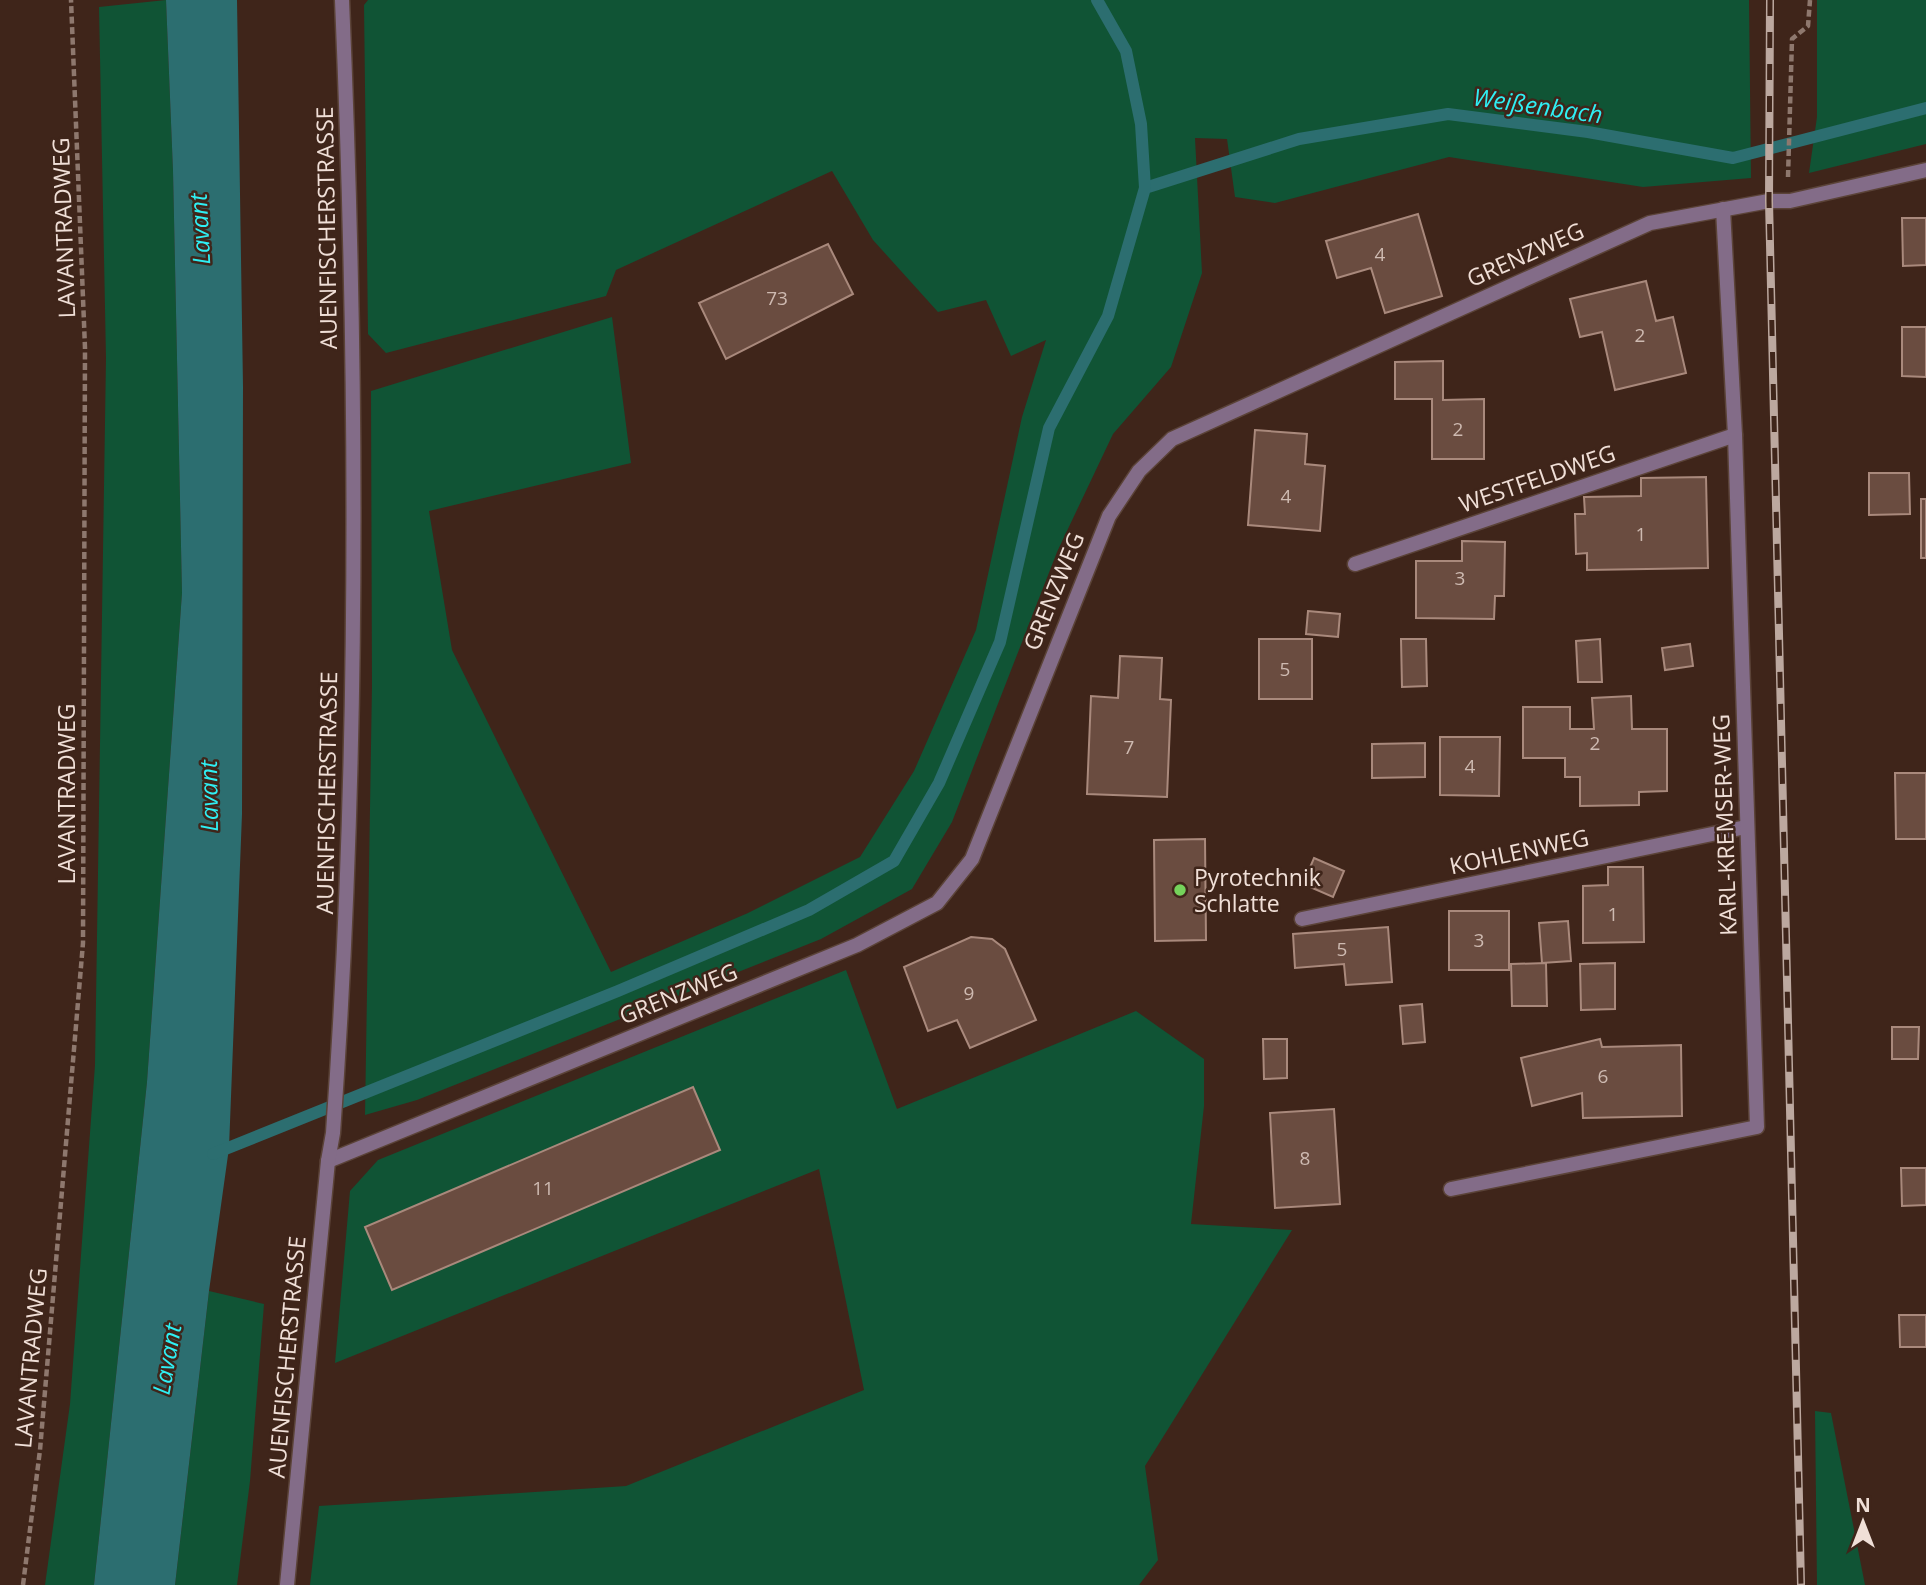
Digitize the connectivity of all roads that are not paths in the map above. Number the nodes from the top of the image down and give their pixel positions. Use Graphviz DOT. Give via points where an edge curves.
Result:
graph roads {
  1 [pos="342,0"];
  2 [pos="1926,170"];
  3 [pos="1723,209"];
  4 [pos="1735,435"];
  5 [pos="1354,564"];
  6 [pos="1746,827"];
  7 [pos="1302,919"];
  8 [pos="328,1161"];
  9 [pos="1451,1189"];
  10 [pos="288,1585"];
  1 -- 8 [label="street, AUENFISCHERSTRASSE" via="352,378 351,803 338,1072"];
  2 -- 3 [label="street, GRENZWEG" via="1790,201"];
  3 -- 4 [label="street, KARL-KREMSER-WEG"];
  3 -- 8 [label="street, GRENZWEG" via="1650,223 1172,439 1139,471 1109,516 972,859 937,903 857,945"];
  4 -- 5 [label="street, WESTFELDWEG"];
  4 -- 6 [label="street, KARL-KREMSER-WEG"];
  6 -- 7 [label="street, KOHLENWEG"];
  6 -- 9 [label="street, KARL-KREMSER-WEG" via="1757,1127"];
  8 -- 10 [label="street, AUENFISCHERSTRASSE"];
}
